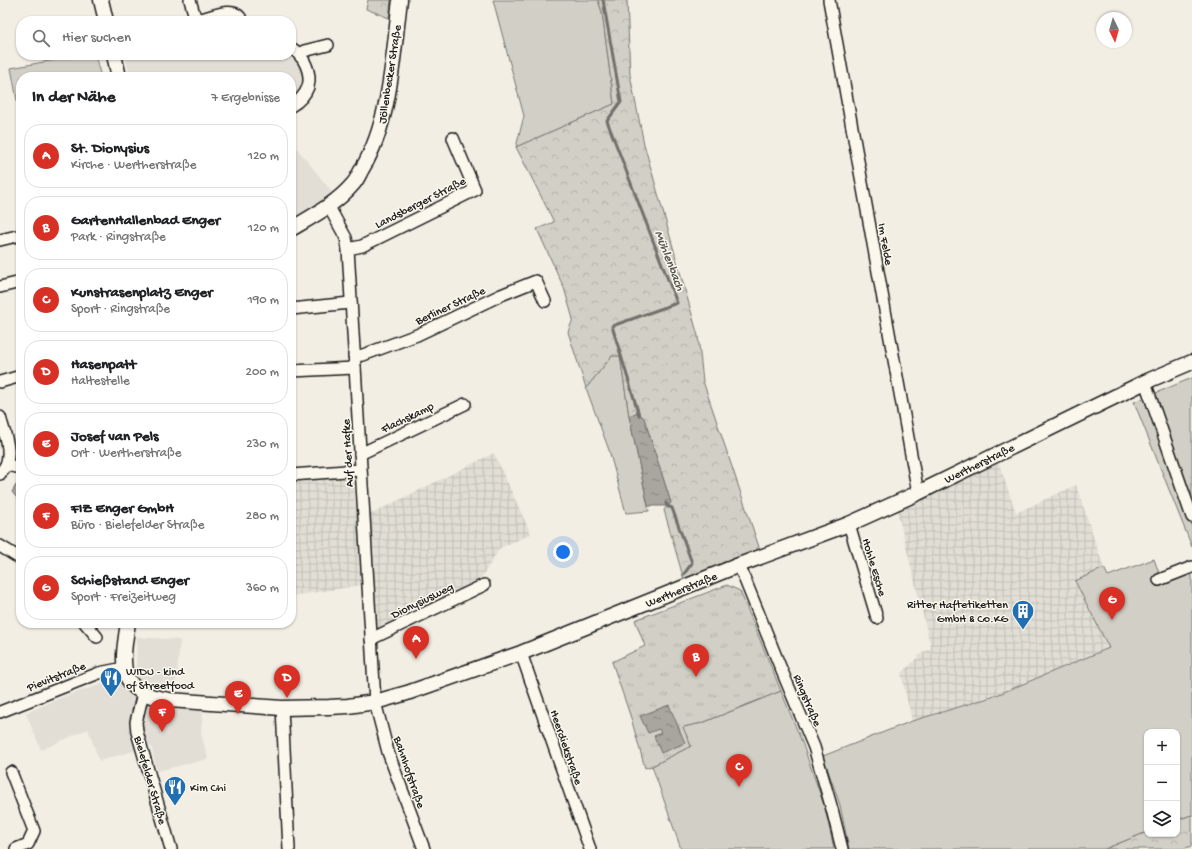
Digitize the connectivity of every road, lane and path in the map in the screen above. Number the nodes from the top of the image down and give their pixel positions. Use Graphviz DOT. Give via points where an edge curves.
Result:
graph roads {
  1 [pos="101,0"];
  2 [pos="190,0"];
  3 [pos="400,0"];
  4 [pos="828,0"];
  5 [pos="105,16"];
  6 [pos="195,16"];
  7 [pos="213,16"];
  8 [pos="239,16"];
  9 [pos="328,45"];
  10 [pos="296,52"];
  11 [pos="300,56"];
  12 [pos="115,60"];
  13 [pos="118,72"];
  14 [pos="296,103"];
  15 [pos="453,138"];
  16 [pos="331,210"];
  17 [pos="296,227"];
  18 [pos="16,236"];
  19 [pos="0,240"];
  20 [pos="348,249"];
  21 [pos="16,283"];
  22 [pos="0,287"];
  23 [pos="545,301"];
  24 [pos="350,303"];
  25 [pos="296,308"];
  26 [pos="354,356"];
  27 [pos="1192,362"];
  28 [pos="355,368"];
  29 [pos="296,371"];
  30 [pos="16,377"];
  31 [pos="0,382"];
  32 [pos="1145,382"];
  33 [pos="465,404"];
  34 [pos="0,416"];
  35 [pos="360,454"];
  36 [pos="6,465"];
  37 [pos="16,467"];
  38 [pos="360,470"];
  39 [pos="0,474"];
  40 [pos="296,475"];
  41 [pos="918,493"];
  42 [pos="1192,517"];
  43 [pos="849,524"];
  44 [pos="0,546"];
  45 [pos="16,556"];
  46 [pos="739,565"];
  47 [pos="1192,567"];
  48 [pos="1159,580"];
  49 [pos="484,585"];
  50 [pos="877,618"];
  51 [pos="89,628"];
  52 [pos="127,628"];
  53 [pos="97,637"];
  54 [pos="371,639"];
  55 [pos="520,653"];
  56 [pos="124,668"];
  57 [pos="143,693"];
  58 [pos="375,702"];
  59 [pos="282,708"];
  60 [pos="0,712"];
  61 [pos="11,772"];
  62 [pos="16,849"];
  63 [pos="171,849"];
  64 [pos="289,849"];
  65 [pos="424,849"];
  66 [pos="590,849"];
  67 [pos="842,849"];
  1 -- 5 [label="main road"];
  2 -- 6 [label="street"];
  3 -- 16 [label="main road, Jöllenbecker Straße" via="383,120 370,156 353,184"];
  4 -- 41 [label="street, Im Felde"];
  7 -- 8 [label="street" via="228,12"];
  9 -- 11 [label="street" via="304,51"];
  10 -- 11 [label="street"];
  11 -- 14 [label="street" via="309,77 307,88"];
  12 -- 13 [label="main road"];
  15 -- 20 [label="street, Landsberger Straße" via="475,190 362,246"];
  16 -- 17 [label="main road, Jöllenbecker Straße"];
  16 -- 20 [label="street, Auf der Hafke" via="346,238"];
  18 -- 19 [label="street"];
  20 -- 24 [label="street, Auf der Hafke"];
  21 -- 22 [label="street"];
  23 -- 26 [label="street, Berliner Straße" via="536,281 417,335"];
  24 -- 25 [label="street"];
  24 -- 26 [label="street, Auf der Hafke"];
  26 -- 28 [label="street, Auf der Hafke"];
  27 -- 32 [label="main road, Wertherstraße"];
  28 -- 29 [label="street"];
  28 -- 35 [label="street, Auf der Hafke"];
  30 -- 31 [label="street"];
  32 -- 41 [label="main road, Wertherstraße"];
  32 -- 42 [label="street"];
  33 -- 35 [label="street, Flachskamp"];
  34 -- 36 [label="street" via="8,451"];
  35 -- 38 [label="street, Auf der Hafke"];
  36 -- 37 [label="street"];
  36 -- 39 [label="street"];
  38 -- 40 [label="street"];
  38 -- 54 [label="street, Auf der Hafke"];
  41 -- 43 [label="main road, Wertherstraße"];
  43 -- 46 [label="main road, Wertherstraße"];
  43 -- 50 [label="street, Hohle Esche"];
  44 -- 45 [label="street"];
  46 -- 55 [label="main road, Wertherstraße"];
  46 -- 67 [label="street, Ringstraße" via="814,747"];
  47 -- 48 [label="street"];
  49 -- 54 [label="street, Dionysiusweg"];
  51 -- 53 [label="street"];
  52 -- 56 [label="main road" via="123,652"];
  54 -- 58 [label="street, Auf der Hafke"];
  55 -- 58 [label="main road, Wertherstraße" via="408,693"];
  55 -- 66 [label="street, Heerdiekstraße"];
  56 -- 57 [label="main road" via="130,682"];
  56 -- 60 [label="street, Pievitstraße" via="99,673"];
  57 -- 59 [label="main road, Wertherstraße" via="170,700"];
  57 -- 63 [label="street, Bielefelder Straße" via="136,722 137,732"];
  58 -- 59 [label="main road, Wertherstraße" via="348,706"];
  58 -- 65 [label="street, Bahnhofstraße" via="388,752"];
  59 -- 64 [label="street"];
  61 -- 62 [label="street" via="34,831 28,844"];
}
